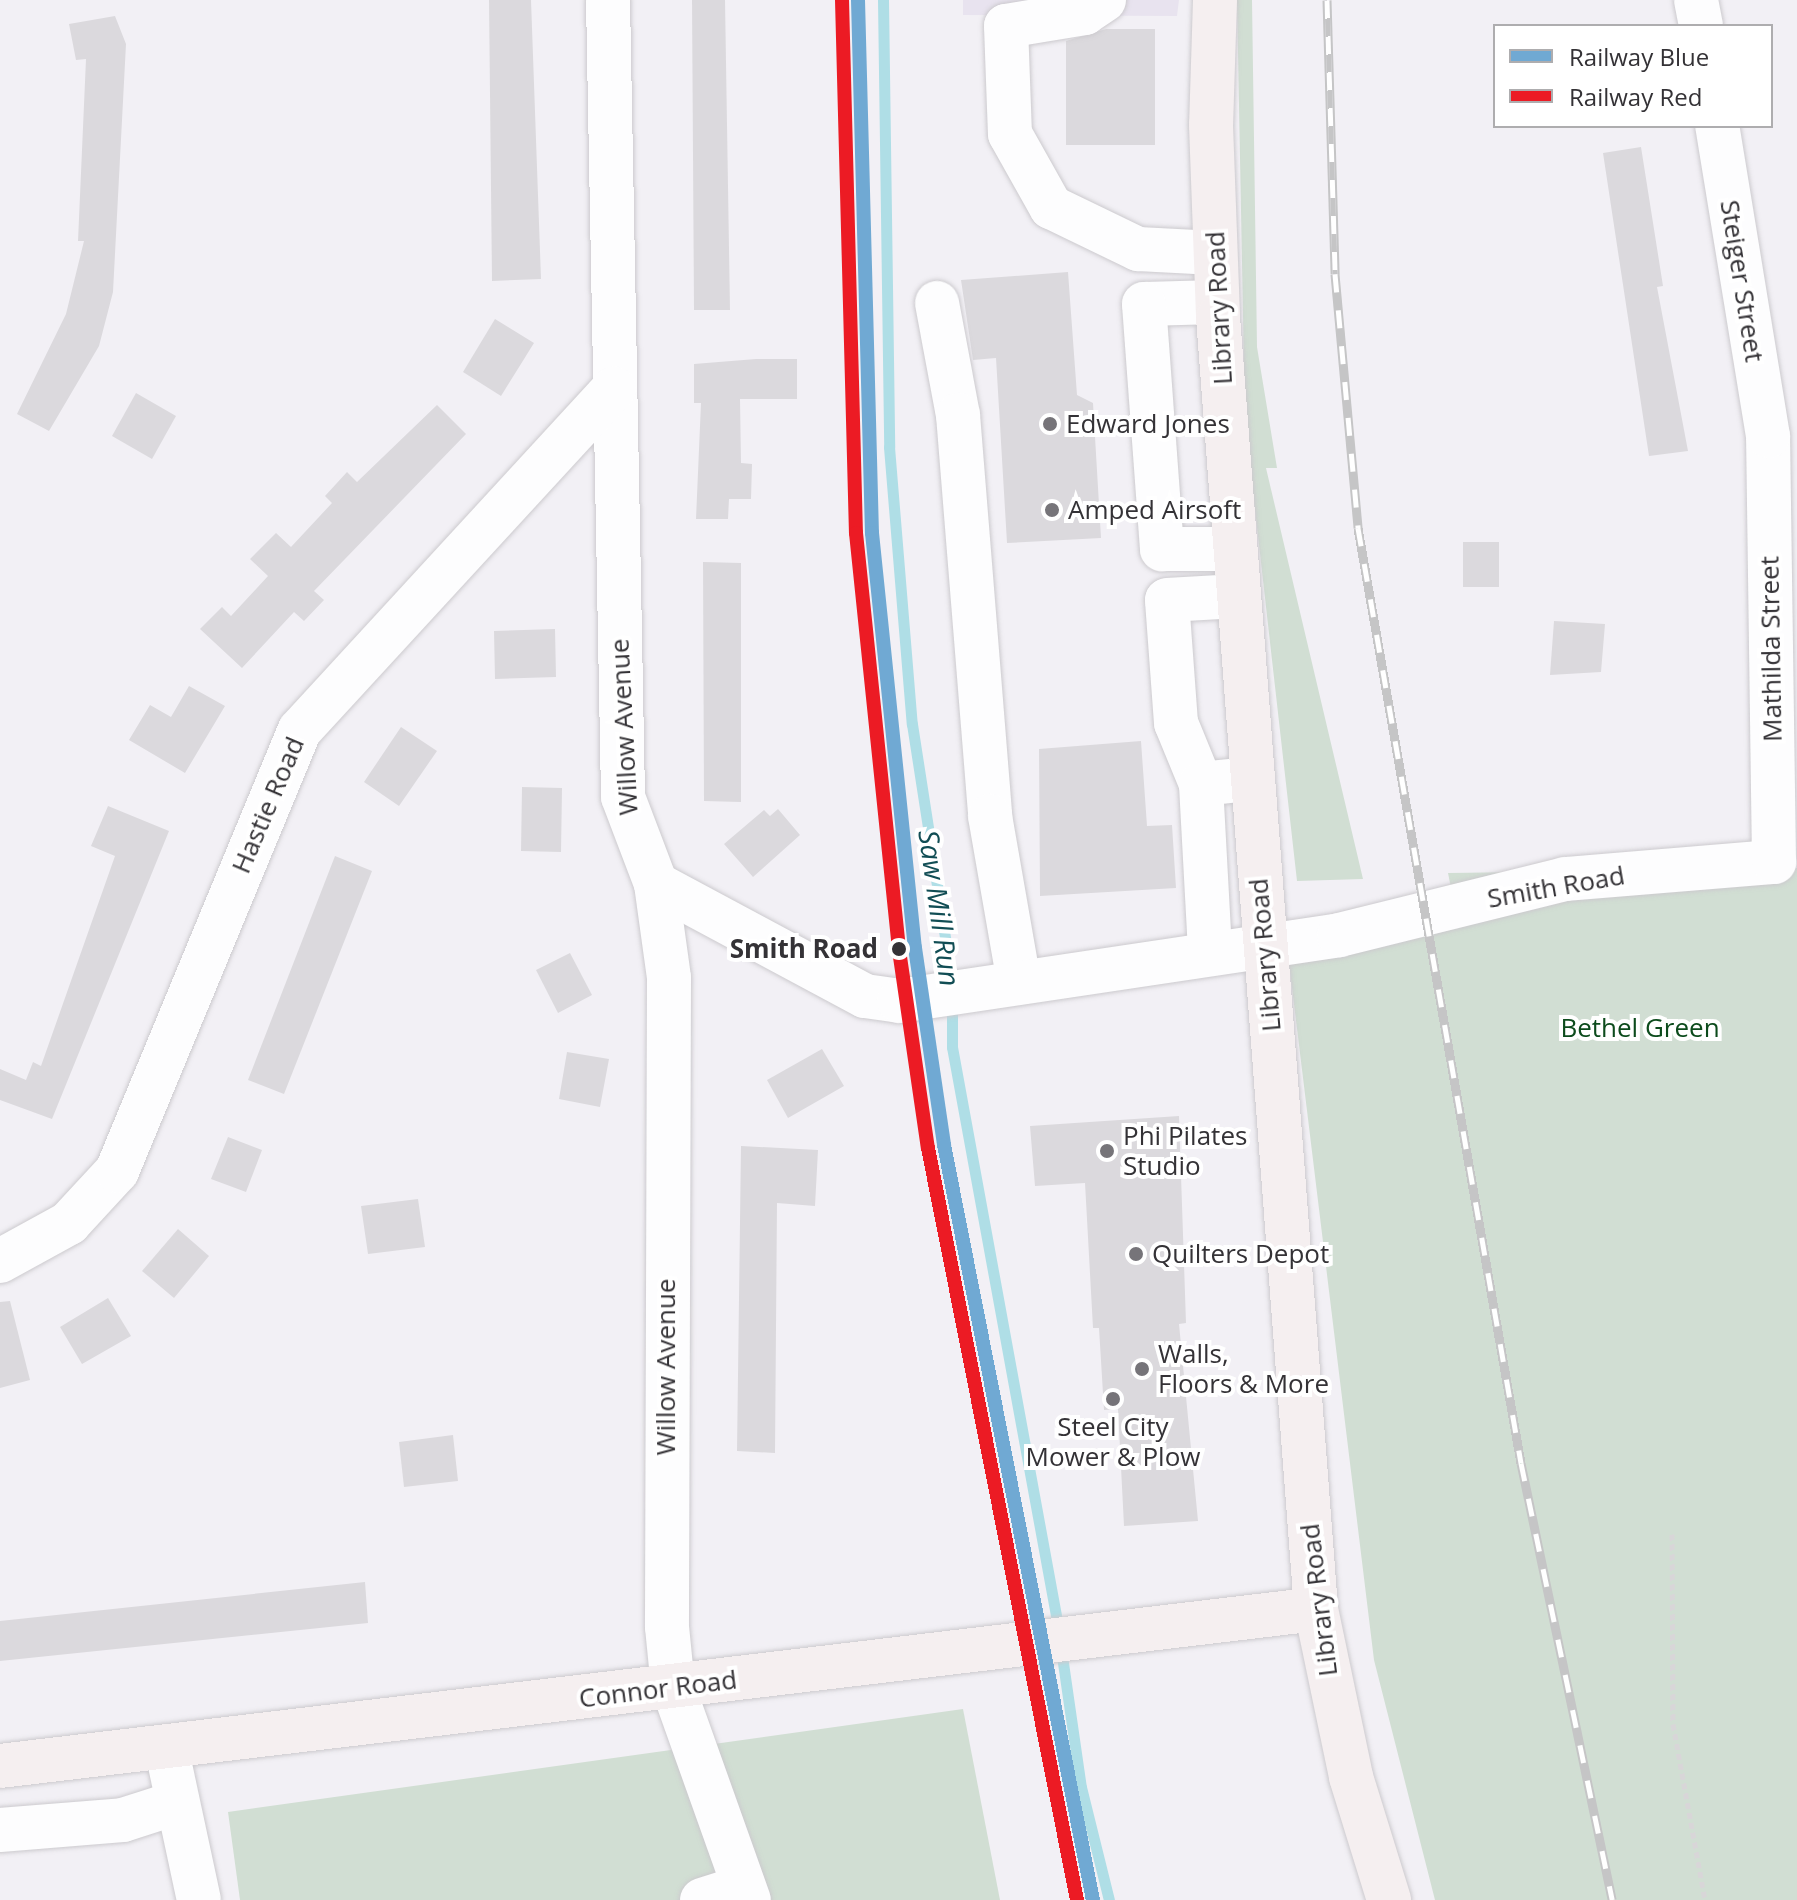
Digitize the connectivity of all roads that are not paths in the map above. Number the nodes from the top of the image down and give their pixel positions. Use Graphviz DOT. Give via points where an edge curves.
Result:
graph roads {
  1 [pos="608,0"];
  2 [pos="1104,0"];
  3 [pos="1215,0"];
  4 [pos="1696,0"];
  5 [pos="1701,24"];
  6 [pos="1717,128"];
  7 [pos="1215,253"];
  8 [pos="1217,302"];
  9 [pos="937,303"];
  10 [pos="614,388"];
  11 [pos="1782,436"];
  12 [pos="1162,549"];
  13 [pos="1235,549"];
  14 [pos="1238,596"];
  15 [pos="1167,600"];
  16 [pos="1251,779"];
  17 [pos="1201,784"];
  18 [pos="1774,862"];
  19 [pos="656,884"];
  20 [pos="1264,943"];
  21 [pos="1210,951"];
  22 [pos="1019,983"];
  23 [pos="0,1261"];
  24 [pos="1316,1609"];
  25 [pos="673,1687"];
  26 [pos="167,1751"];
  27 [pos="0,1766"];
  28 [pos="176,1803"];
  29 [pos="0,1830"];
  30 [pos="732,1896"];
  31 [pos="199,1900"];
  32 [pos="1389,1900"];
  1 -- 10 [label="street, Willow Avenue"];
  2 -- 7 [label="street" via="1085,13 1006,26 1010,134 1051,207 1138,249"];
  3 -- 7 [label="main road, Library Road"];
  4 -- 5 [label="street"];
  6 -- 11 [label="street, Steiger Street"];
  7 -- 8 [label="main road, Library Road"];
  8 -- 12 [label="street" via="1144,304"];
  8 -- 13 [label="main road, Library Road"];
  9 -- 22 [label="street" via="958,415 990,816"];
  10 -- 19 [label="street, Willow Avenue" via="623,797"];
  10 -- 23 [label="street, Hastie Road" via="300,730 117,1171 69,1223"];
  11 -- 18 [label="street, Mathilda Street"];
  12 -- 13 [label="street"];
  12 -- 15 [label="street"];
  13 -- 14 [label="main road, Library Road"];
  14 -- 15 [label="street"];
  14 -- 16 [label="main road, Library Road"];
  15 -- 17 [label="street" via="1176,723"];
  16 -- 17 [label="street"];
  16 -- 20 [label="main road, Library Road"];
  17 -- 21 [label="street"];
  18 -- 20 [label="street, Smith Road" via="1565,879 1339,935"];
  19 -- 22 [label="street, Smith Road" via="865,996 959,995"];
  19 -- 25 [label="street, Willow Avenue" via="669,978 665,1438"];
  20 -- 21 [label="street, Smith Road"];
  20 -- 24 [label="main road, Library Road"];
  21 -- 22 [label="street, Smith Road"];
  24 -- 25 [label="main road, Connor Road"];
  24 -- 32 [label="main road, Library Road" via="1351,1777"];
  25 -- 26 [label="main road, Connor Road"];
  25 -- 30 [label="street, Willow Avenue"];
  26 -- 27 [label="main road, Connor Road"];
  26 -- 28 [label="street"];
  28 -- 29 [label="street" via="123,1820"];
  28 -- 31 [label="street"];
}
